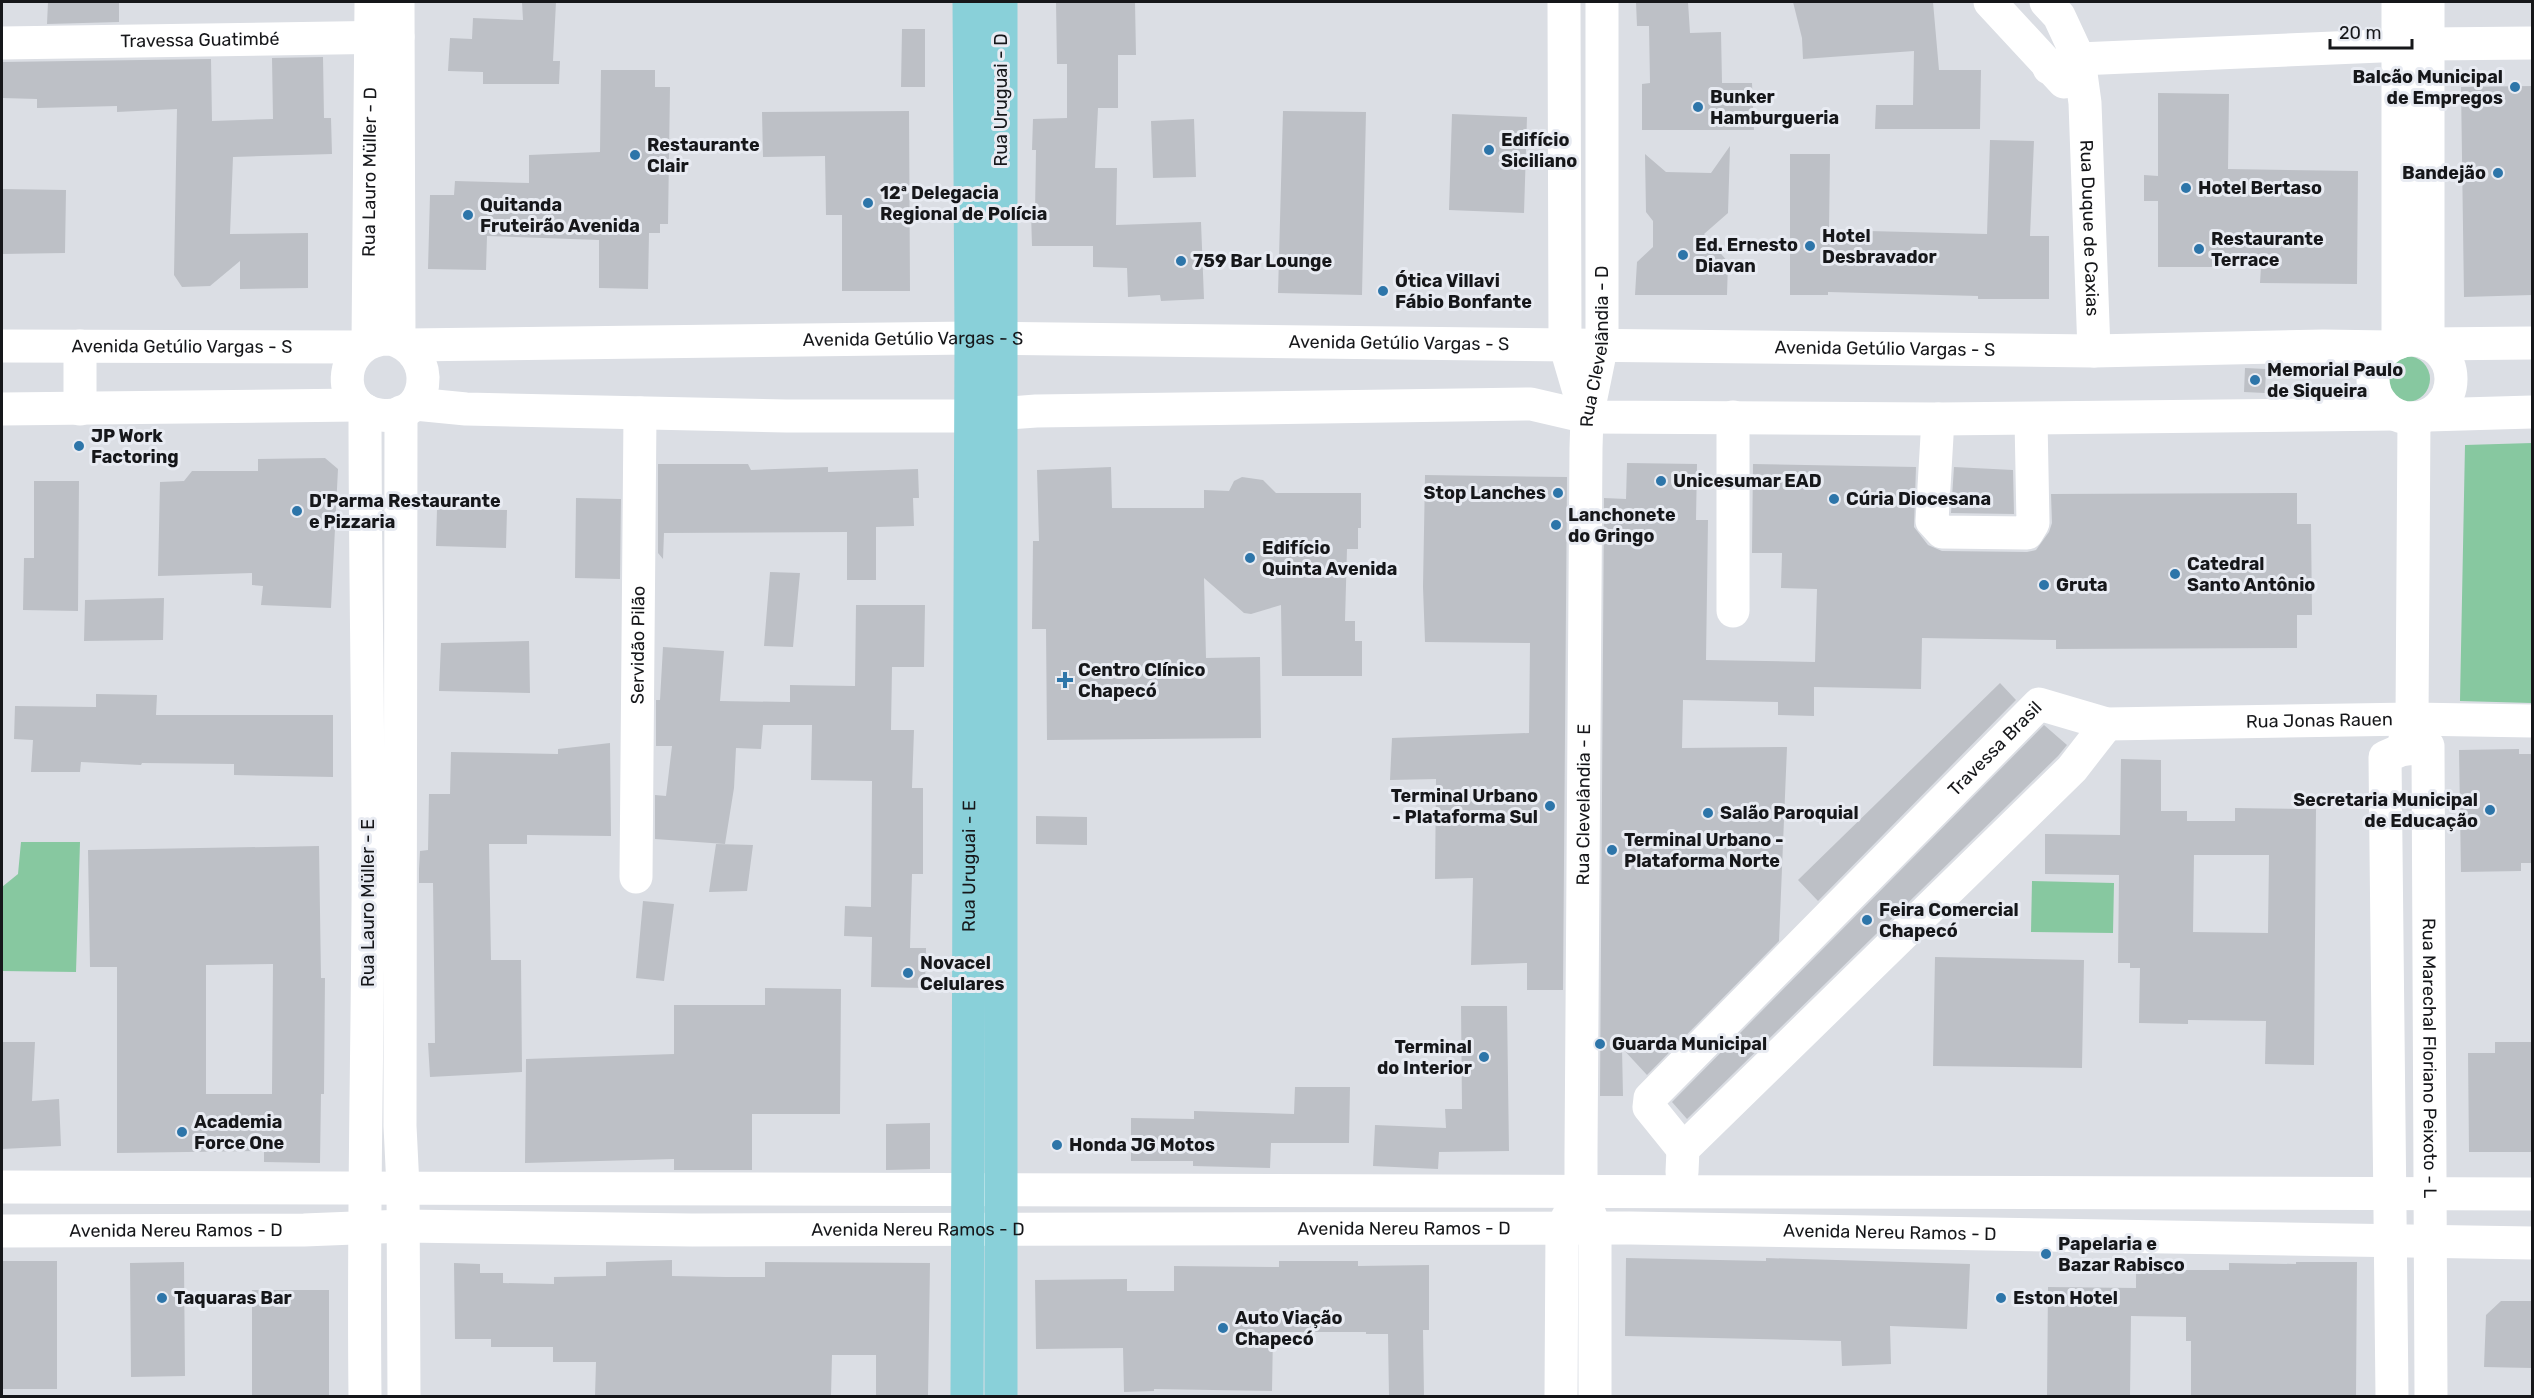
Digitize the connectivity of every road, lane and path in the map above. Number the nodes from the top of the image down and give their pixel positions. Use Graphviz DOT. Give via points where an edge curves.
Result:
graph roads {
  1 [pos="371,2"];
  2 [pos="398,2"];
  3 [pos="969,2"];
  4 [pos="1001,2"];
  5 [pos="1564,2"];
  6 [pos="1602,2"];
  7 [pos="1990,2"];
  8 [pos="2046,2"];
  9 [pos="2398,2"];
  10 [pos="2428,2"];
  11 [pos="384,37"];
  12 [pos="2,43"];
  13 [pos="2532,43"];
  14 [pos="2413,44"];
  15 [pos="2064,64"];
  16 [pos="986,338"];
  17 [pos="2532,343"];
  18 [pos="384,344"];
  19 [pos="1564,344"];
  20 [pos="1602,344"];
  21 [pos="2411,344"];
  22 [pos="2,346"];
  23 [pos="80,346"];
  24 [pos="2094,351"];
  25 [pos="362,407"];
  26 [pos="408,408"];
  27 [pos="2,409"];
  28 [pos="80,409"];
  29 [pos="2532,412"];
  30 [pos="640,413"];
  31 [pos="986,415"];
  32 [pos="2412,416"];
  33 [pos="1587,417"];
  34 [pos="1733,417"];
  35 [pos="1938,419"];
  36 [pos="2031,419"];
  37 [pos="1733,611"];
  38 [pos="2412,719"];
  39 [pos="2532,721"];
  40 [pos="2107,724"];
  41 [pos="2402,750"];
  42 [pos="636,877"];
  43 [pos="1683,1149"];
  44 [pos="2,1187"];
  45 [pos="358,1187"];
  46 [pos="414,1187"];
  47 [pos="691,1189"];
  48 [pos="968,1189"];
  49 [pos="1001,1190"];
  50 [pos="1581,1191"];
  51 [pos="1680,1191"];
  52 [pos="2391,1193"];
  53 [pos="2431,1194"];
  54 [pos="2532,1194"];
  55 [pos="410,1227"];
  56 [pos="358,1228"];
  57 [pos="1562,1228"];
  58 [pos="1595,1228"];
  59 [pos="968,1229"];
  60 [pos="1001,1229"];
  61 [pos="692,1230"];
  62 [pos="2,1231"];
  63 [pos="2390,1239"];
  64 [pos="2431,1240"];
  65 [pos="2532,1243"];
  66 [pos="365,1396"];
  67 [pos="404,1396"];
  68 [pos="968,1396"];
  69 [pos="1001,1396"];
  70 [pos="1561,1396"];
  71 [pos="1595,1396"];
  72 [pos="2392,1396"];
  73 [pos="2431,1396"];
  1 -- 11 [label="street, Rua Lauro Müller - D"];
  2 -- 11 [label="street, Rua Lauro Müller - D"];
  3 -- 16 [label="main road, Rua Uruguai - D"];
  4 -- 16 [label="main road, Rua Uruguai - D"];
  5 -- 19 [label="street, Rua Clevelândia - D"];
  6 -- 20 [label="street, Rua Clevelândia - D"];
  7 -- 15 [label="street, Rua Duque de Caxias"];
  8 -- 15 [label="street, Rua Duque de Caxias" via="2059,16"];
  9 -- 14 [label="street"];
  10 -- 14 [label="street"];
  11 -- 12 [label="street, Travessa Guatimbé"];
  11 -- 18 [label="street, Rua Lauro Müller - D"];
  13 -- 14 [label="street"];
  14 -- 15 [label="street"];
  14 -- 21 [label="street"];
  15 -- 24 [label="street, Rua Duque de Caxias" via="2085,104"];
  16 -- 18 [label="street, Avenida Getúlio Vargas - S"];
  16 -- 19 [label="street, Avenida Getúlio Vargas - S"];
  16 -- 31 [label="main road, Rua Uruguai - E"];
  17 -- 21 [label="street, Avenida Getúlio Vargas - S"];
  18 -- 23 [label="street, Avenida Getúlio Vargas - S"];
  18 -- 25 [label="street" via="352,357 347,382"];
  18 -- 26 [label="street" via="417,355 423,368 423,382"];
  19 -- 20 [label="street, Avenida Getúlio Vargas - S"];
  19 -- 33 [label="street, Rua Clevelândia - D"];
  20 -- 24 [label="street, Avenida Getúlio Vargas - S"];
  20 -- 33 [label="street, Rua Clevelândia - D"];
  21 -- 24 [label="street, Avenida Getúlio Vargas - S"];
  21 -- 32 [label="street" via="2377,363 2373,382 2380,401"];
  21 -- 32 [label="street" via="2443,356 2451,373 2446,398"];
  22 -- 23 [label="street, Avenida Getúlio Vargas - S"];
  23 -- 28 [label="street"];
  25 -- 26 [label="street" via="382,416"];
  25 -- 28 [label="street"];
  25 -- 45 [label="street, Rua Lauro Müller - E" via="368,847"];
  26 -- 30 [label="street"];
  26 -- 46 [label="street, Rua Lauro Müller - E" via="400,1126"];
  27 -- 28 [label="street"];
  29 -- 32 [label="street"];
  30 -- 31 [label="street"];
  30 -- 42 [label="street, Servidão Pilão"];
  31 -- 33 [label="street" via="1531,404"];
  31 -- 48 [label="main road, Rua Uruguai - E"];
  31 -- 49 [label="main road, Rua Uruguai - E"];
  32 -- 36 [label="street"];
  32 -- 38 [label="street"];
  33 -- 34 [label="street"];
  33 -- 50 [label="street, Rua Clevelândia - E"];
  34 -- 35 [label="street"];
  34 -- 37 [label="street"];
  35 -- 36 [label="street"];
  35 -- 36 [label="street" via="1932,522 1942,532 2027,532 2033,522"];
  38 -- 39 [label="street, Rua Jonas Rauen"];
  38 -- 40 [label="street, Rua Jonas Rauen"];
  38 -- 41 [label="street"];
  40 -- 43 [label="street" via="2072,769"];
  40 -- 43 [label="street, Travessa Brasil" via="2039,704 1650,1098 1649,1107"];
  41 -- 52 [label="street" via="2385,757"];
  41 -- 53 [label="street, Rua Marechal Floriano Peixoto - L" via="2428,746"];
  43 -- 51 [label="street"];
  44 -- 45 [label="street"];
  45 -- 46 [label="street, Avenida Nereu Ramos - D"];
  45 -- 56 [label="street, Rua Lauro Müller - E"];
  46 -- 47 [label="street, Avenida Nereu Ramos - D"];
  46 -- 55 [label="street, Rua Lauro Müller - E"];
  47 -- 48 [label="street, Avenida Nereu Ramos - D"];
  47 -- 61 [label="street"];
  48 -- 49 [label="street, Avenida Nereu Ramos - D"];
  48 -- 59 [label="main road, Rua Uruguai - E"];
  49 -- 50 [label="street, Avenida Nereu Ramos - D"];
  49 -- 60 [label="main road, Rua Uruguai - E"];
  50 -- 51 [label="street, Avenida Nereu Ramos - D"];
  50 -- 57 [label="street, Rua Clevelândia - E"];
  50 -- 58 [label="street, Rua Clevelândia - E"];
  51 -- 52 [label="street, Avenida Nereu Ramos - D"];
  52 -- 53 [label="street, Avenida Nereu Ramos - D"];
  52 -- 63 [label="street"];
  53 -- 54 [label="street, Avenida Nereu Ramos - D"];
  53 -- 64 [label="street, Rua Marechal Floriano Peixoto - L"];
  55 -- 56 [label="street, Avenida Nereu Ramos - D"];
  55 -- 61 [label="street, Avenida Nereu Ramos - D"];
  55 -- 67 [label="street, Rua Lauro Müller - E"];
  56 -- 62 [label="street, Avenida Nereu Ramos - D"];
  56 -- 66 [label="street, Rua Lauro Müller - E"];
  57 -- 58 [label="street, Avenida Nereu Ramos - D"];
  57 -- 60 [label="street, Avenida Nereu Ramos - D"];
  57 -- 70 [label="street, Rua Clevelândia - E"];
  58 -- 63 [label="street, Avenida Nereu Ramos - D"];
  58 -- 71 [label="street, Rua Clevelândia - E"];
  59 -- 60 [label="street, Avenida Nereu Ramos - D"];
  59 -- 61 [label="street, Avenida Nereu Ramos - D"];
  59 -- 68 [label="main road, Rua Uruguai - E"];
  60 -- 69 [label="main road, Rua Uruguai - E"];
  63 -- 64 [label="street, Avenida Nereu Ramos - D"];
  63 -- 72 [label="street"];
  64 -- 65 [label="street, Avenida Nereu Ramos - D"];
  64 -- 73 [label="street, Rua Marechal Floriano Peixoto - L"];
}
